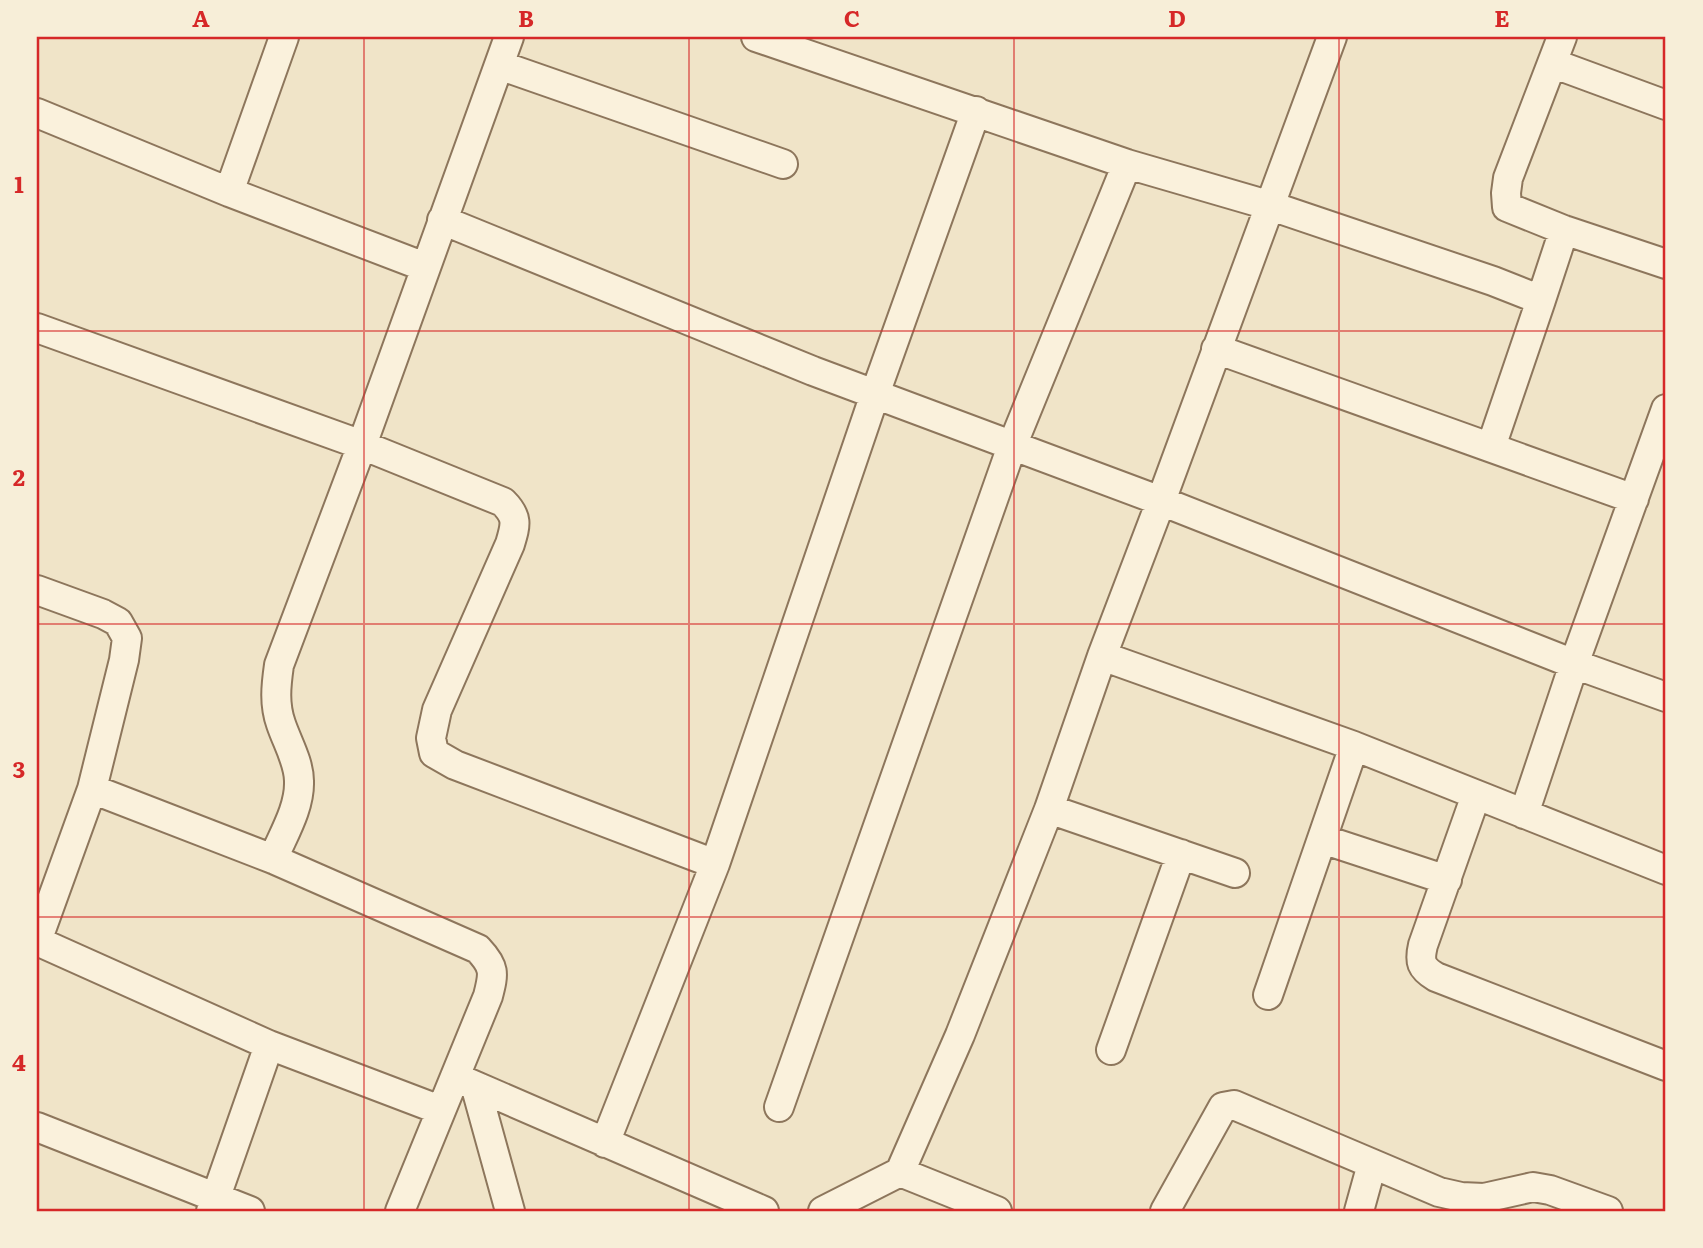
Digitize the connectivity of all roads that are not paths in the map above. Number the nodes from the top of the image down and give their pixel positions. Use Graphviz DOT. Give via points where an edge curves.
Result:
graph roads {
  1 [pos="285,37"];
  2 [pos="509,37"];
  3 [pos="757,37"];
  4 [pos="1332,37"];
  5 [pos="1562,37"];
  6 [pos="1552,63"];
  7 [pos="499,65"];
  8 [pos="1666,105"];
  9 [pos="976,111"];
  10 [pos="37,113"];
  11 [pos="783,164"];
  12 [pos="1126,164"];
  13 [pos="229,192"];
  14 [pos="1268,205"];
  15 [pos="442,220"];
  16 [pos="1564,230"];
  17 [pos="1666,264"];
  18 [pos="425,267"];
  19 [pos="1541,300"];
  20 [pos="37,328"];
  21 [pos="1216,349"];
  22 [pos="875,394"];
  23 [pos="1666,410"];
  24 [pos="362,445"];
  25 [pos="1012,446"];
  26 [pos="1491,447"];
  27 [pos="1633,499"];
  28 [pos="1161,501"];
  29 [pos="37,590"];
  30 [pos="1102,656"];
  31 [pos="1574,664"];
  32 [pos="1666,697"];
  33 [pos="1353,746"];
  34 [pos="92,789"];
  35 [pos="1476,795"];
  36 [pos="1049,809"];
  37 [pos="1524,814"];
  38 [pos="1322,839"];
  39 [pos="1181,854"];
  40 [pos="273,859"];
  41 [pos="715,864"];
  42 [pos="1666,870"];
  43 [pos="1235,873"];
  44 [pos="1447,880"];
  45 [pos="37,941"];
  46 [pos="1268,995"];
  47 [pos="269,1045"];
  48 [pos="1111,1050"];
  49 [pos="1666,1066"];
  50 [pos="465,1083"];
  51 [pos="779,1107"];
  52 [pos="440,1110"];
  53 [pos="37,1126"];
  54 [pos="605,1143"];
  55 [pos="1372,1164"];
  56 [pos="900,1172"];
  57 [pos="214,1204"];
  58 [pos="250,1211"];
  59 [pos="400,1211"];
  60 [pos="510,1211"];
  61 [pos="764,1211"];
  62 [pos="823,1211"];
  63 [pos="998,1211"];
  64 [pos="1165,1211"];
  65 [pos="1359,1211"];
  66 [pos="1608,1211"];
  1 -- 13 [label="street"];
  2 -- 7 [label="street"];
  3 -- 9 [label="street"];
  4 -- 14 [label="street"];
  5 -- 6 [label="street"];
  6 -- 8 [label="street"];
  6 -- 16 [label="street" via="1506,193 1507,206"];
  7 -- 11 [label="street"];
  7 -- 15 [label="street"];
  9 -- 12 [label="street"];
  9 -- 22 [label="street"];
  10 -- 13 [label="street"];
  12 -- 14 [label="street"];
  12 -- 25 [label="street"];
  13 -- 18 [label="street"];
  14 -- 19 [label="street"];
  14 -- 21 [label="street"];
  15 -- 18 [label="street"];
  15 -- 22 [label="street"];
  16 -- 17 [label="street"];
  16 -- 19 [label="street"];
  18 -- 24 [label="street"];
  19 -- 26 [label="street"];
  20 -- 24 [label="street"];
  21 -- 26 [label="street"];
  21 -- 28 [label="street"];
  22 -- 25 [label="street"];
  22 -- 41 [label="street"];
  23 -- 27 [label="street"];
  24 -- 40 [label="street" via="279,665 275,692 279,721 299,781 295,806"];
  24 -- 41 [label="street" via="503,502 514,513 510,544 437,710 431,738 434,753"];
  25 -- 28 [label="street"];
  25 -- 51 [label="street"];
  26 -- 27 [label="street"];
  27 -- 31 [label="street"];
  28 -- 30 [label="street"];
  28 -- 31 [label="street"];
  29 -- 34 [label="street" via="118,622 127,638"];
  30 -- 33 [label="street"];
  30 -- 36 [label="street"];
  31 -- 32 [label="street"];
  31 -- 37 [label="street"];
  33 -- 35 [label="street"];
  33 -- 38 [label="street"];
  34 -- 40 [label="street"];
  34 -- 45 [label="street"];
  35 -- 37 [label="street"];
  35 -- 44 [label="street"];
  36 -- 39 [label="street"];
  36 -- 56 [label="street"];
  37 -- 42 [label="street"];
  38 -- 44 [label="street"];
  38 -- 46 [label="street"];
  39 -- 43 [label="street"];
  39 -- 48 [label="street"];
  40 -- 50 [label="street" via="478,949 490,962 493,977"];
  41 -- 54 [label="street"];
  44 -- 49 [label="street" via="1423,945 1420,960 1424,970"];
  45 -- 47 [label="street"];
  47 -- 52 [label="street"];
  47 -- 57 [label="street"];
  50 -- 52 [label="street"];
  50 -- 54 [label="street"];
  50 -- 60 [label="street"];
  52 -- 59 [label="street"];
  53 -- 57 [label="street"];
  54 -- 61 [label="street"];
  55 -- 64 [label="street" via="1249,1110 1223,1107"];
  55 -- 65 [label="street"];
  55 -- 66 [label="street" via="1461,1197 1484,1198 1533,1187"];
  56 -- 62 [label="street"];
  56 -- 63 [label="street"];
  57 -- 58 [label="street"];
}
